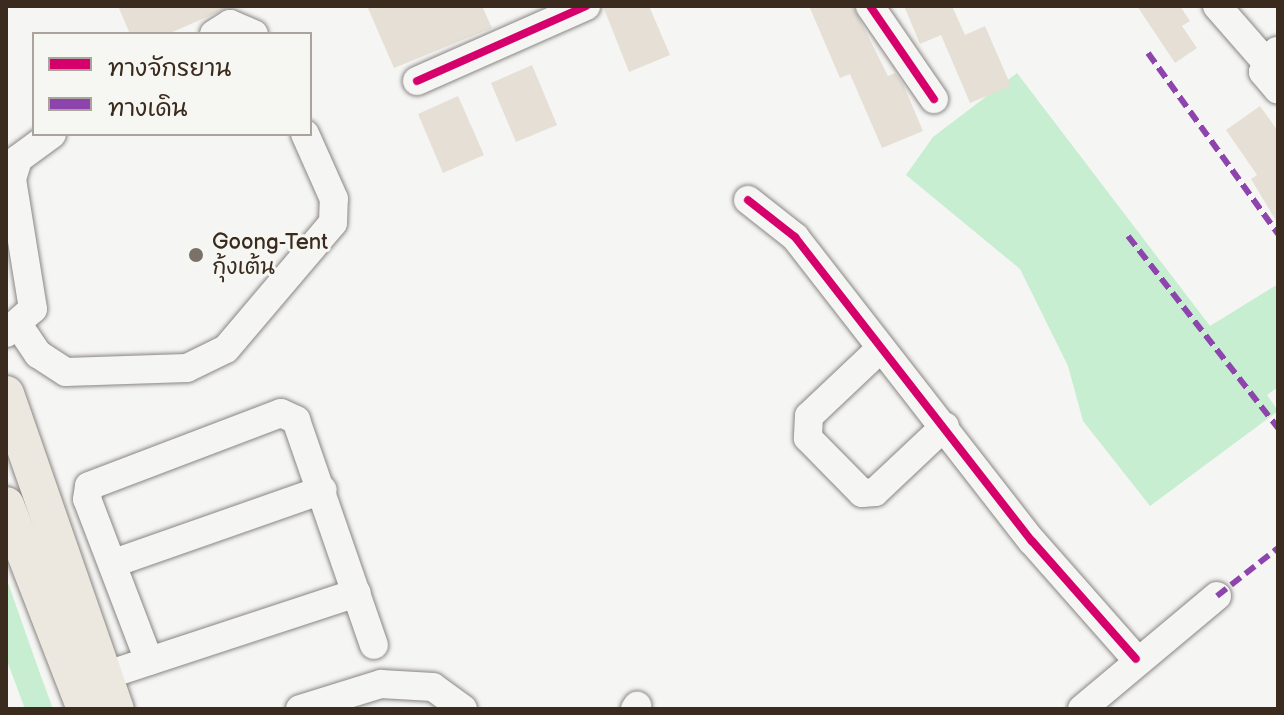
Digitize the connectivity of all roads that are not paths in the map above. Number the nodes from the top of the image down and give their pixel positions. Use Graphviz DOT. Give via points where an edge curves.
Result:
graph roads {
  1 [pos="586,6"];
  2 [pos="870,6"];
  3 [pos="1217,6"];
  4 [pos="217,32"];
  5 [pos="249,32"];
  6 [pos="1272,56"];
  7 [pos="417,81"];
  8 [pos="1278,90"];
  9 [pos="934,99"];
  10 [pos="49,136"];
  11 [pos="306,136"];
  12 [pos="748,200"];
  13 [pos="12,330"];
  14 [pos="881,348"];
  15 [pos="6,394"];
  16 [pos="6,403"];
  17 [pos="945,426"];
  18 [pos="323,490"];
  19 [pos="6,505"];
  20 [pos="111,557"];
  21 [pos="69,565"];
  22 [pos="357,593"];
  23 [pos="1217,596"];
  24 [pos="62,641"];
  25 [pos="374,645"];
  26 [pos="1136,659"];
  27 [pos="149,661"];
  28 [pos="110,693"];
  29 [pos="85,709"];
  30 [pos="300,709"];
  31 [pos="463,709"];
  32 [pos="1082,709"];
  1 -- 7 [label="street"];
  2 -- 9 [label="street"];
  3 -- 6 [label="street"];
  4 -- 5 [label="street" via="230,24"];
  6 -- 8 [label="street" via="1265,79"];
  10 -- 13 [label="street" via="18,159 12,179 33,309"];
  11 -- 13 [label="street" via="334,199 333,223 226,349 187,368 66,372"];
  12 -- 14 [label="street" via="795,237"];
  14 -- 17 [label="street"];
  14 -- 17 [label="street" via="809,416 808,438 862,493 875,492"];
  15 -- 21 [label="main road"];
  16 -- 24 [label="main road" via="48,561"];
  17 -- 26 [label="street" via="1032,541"];
  18 -- 20 [label="street"];
  18 -- 20 [label="street" via="296,420 281,413 99,477 87,499"];
  18 -- 22 [label="street"];
  19 -- 24 [label="main road"];
  20 -- 21 [label="street"];
  20 -- 27 [label="street"];
  21 -- 28 [label="main road"];
  22 -- 25 [label="street"];
  22 -- 27 [label="street"];
  23 -- 26 [label="street"];
  24 -- 29 [label="main road"];
  26 -- 32 [label="street"];
  27 -- 28 [label="street"];
  30 -- 31 [label="street" via="381,684 433,687"];
}
